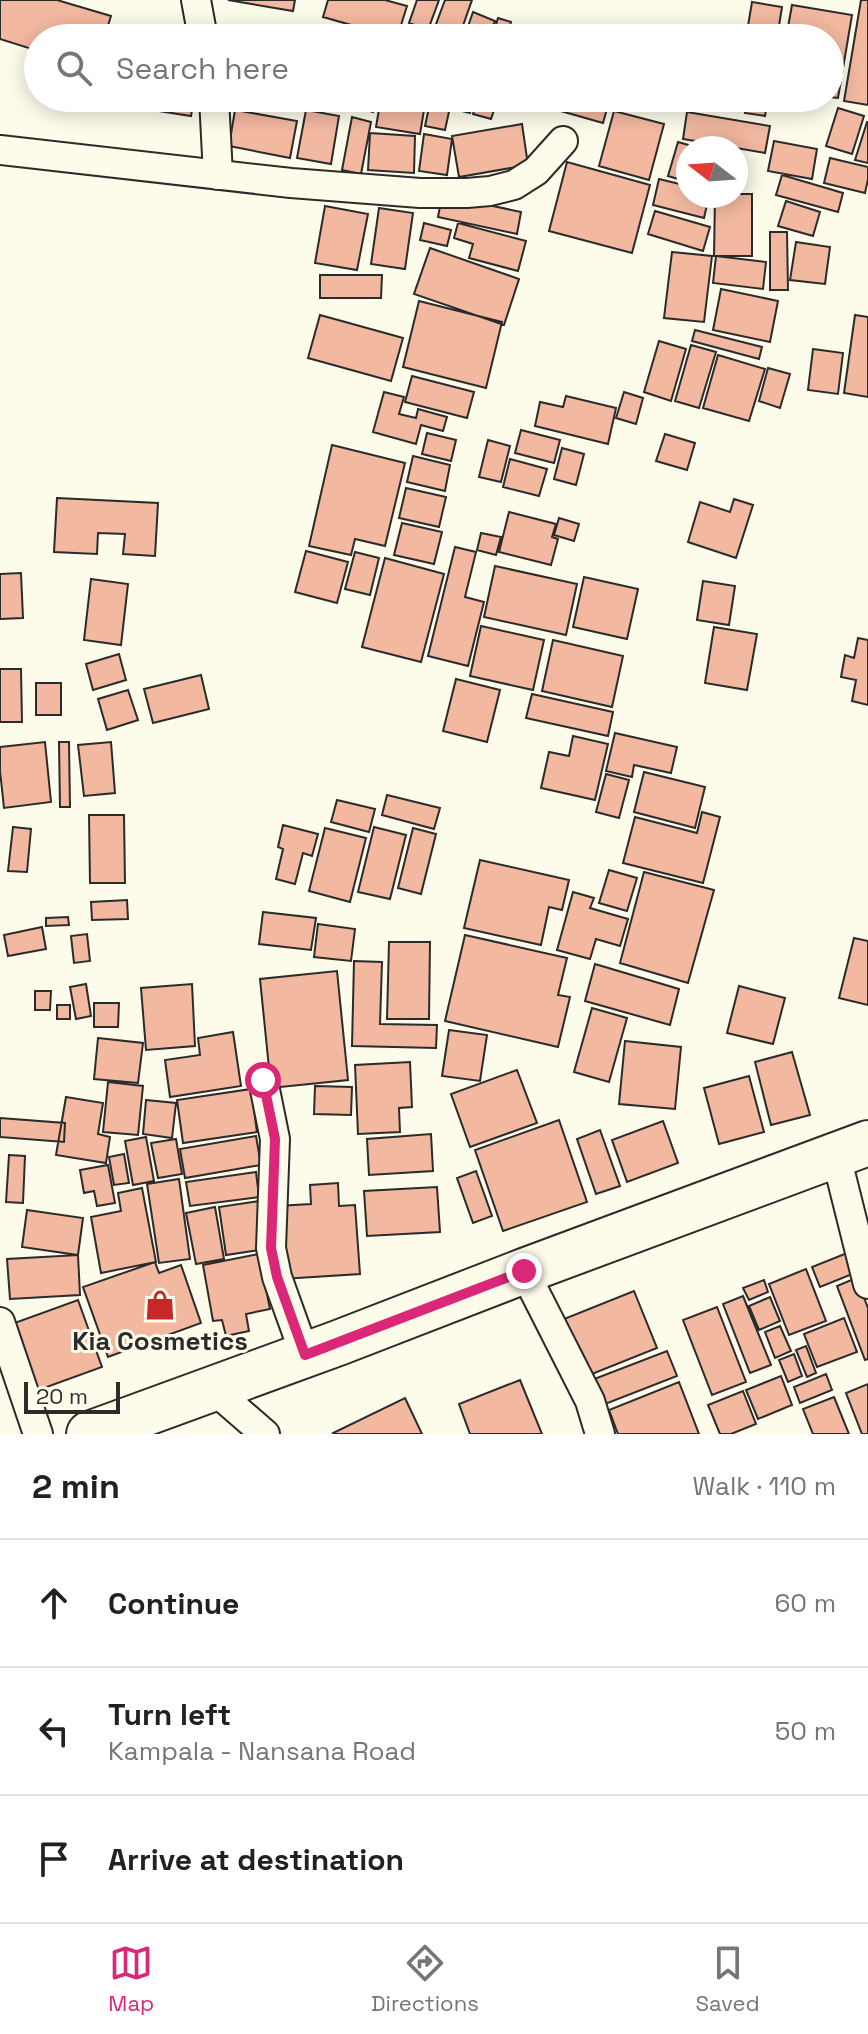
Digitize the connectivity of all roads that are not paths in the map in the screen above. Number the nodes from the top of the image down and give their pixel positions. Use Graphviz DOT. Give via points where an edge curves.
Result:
graph roads {
  1 [pos="196,0"];
  2 [pos="200,24"];
  3 [pos="215,112"];
  4 [pos="563,141"];
  5 [pos="0,150"];
  6 [pos="218,175"];
  7 [pos="263,1080"];
  8 [pos="852,1150"];
  9 [pos="524,1271"];
  10 [pos="868,1284"];
  11 [pos="0,1322"];
  12 [pos="305,1355"];
  13 [pos="213,1389"];
  14 [pos="38,1434"];
  15 [pos="89,1434"];
  16 [pos="265,1434"];
  17 [pos="600,1434"];
  1 -- 2 [label="street"];
  3 -- 6 [label="street"];
  4 -- 6 [label="street" via="536,171 514,185 490,191 406,192"];
  5 -- 6 [label="street"];
  7 -- 12 [label="street" via="275,1139 271,1248"];
  8 -- 9 [label="main road"];
  8 -- 10 [label="street"];
  9 -- 12 [label="main road"];
  9 -- 17 [label="street" via="590,1401"];
  11 -- 14 [label="street"];
  12 -- 13 [label="main road"];
  13 -- 15 [label="main road"];
  13 -- 16 [label="street"];
}
